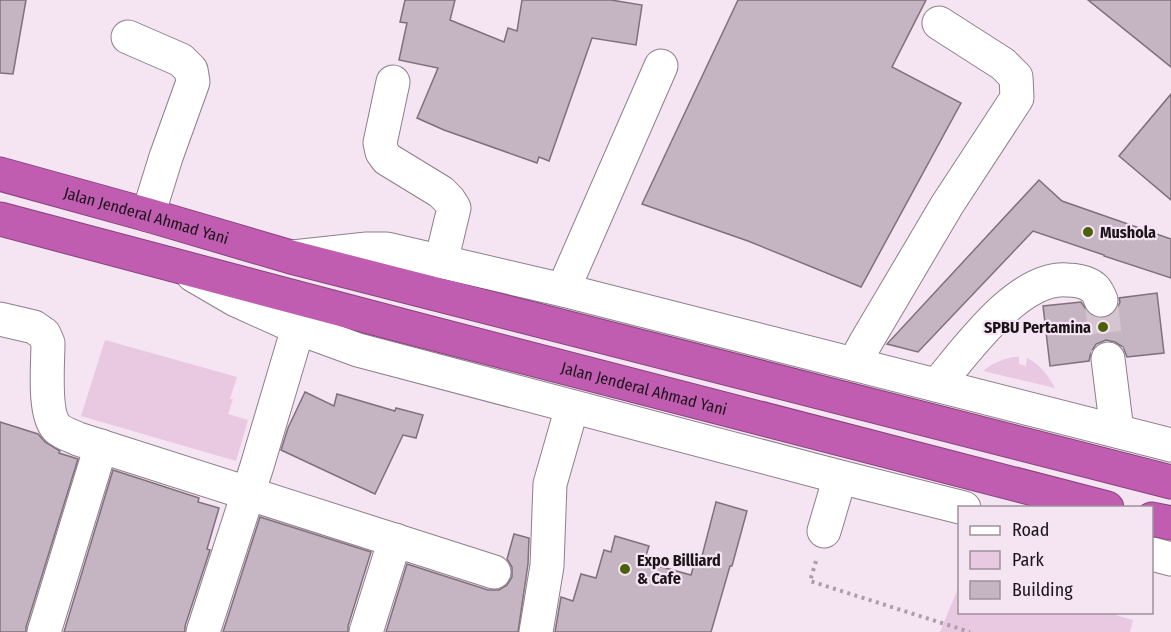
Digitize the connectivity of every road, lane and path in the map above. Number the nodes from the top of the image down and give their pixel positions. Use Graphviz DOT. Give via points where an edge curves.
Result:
graph roads {
  1 [pos="939,23"];
  2 [pos="128,37"];
  3 [pos="661,66"];
  4 [pos="393,82"];
  5 [pos="0,174"];
  6 [pos="148,215"];
  7 [pos="0,219"];
  8 [pos="291,257"];
  9 [pos="441,262"];
  10 [pos="181,267"];
  11 [pos="563,290"];
  12 [pos="1101,300"];
  13 [pos="0,319"];
  14 [pos="290,355"];
  15 [pos="1108,359"];
  16 [pos="854,364"];
  17 [pos="937,385"];
  18 [pos="572,407"];
  19 [pos="1116,431"];
  20 [pos="1171,445"];
  21 [pos="101,446"];
  22 [pos="840,477"];
  23 [pos="1171,482"];
  24 [pos="248,493"];
  25 [pos="960,506"];
  26 [pos="1103,506"];
  27 [pos="1153,519"];
  28 [pos="827,522"];
  29 [pos="1171,524"];
  30 [pos="395,540"];
  31 [pos="1153,554"];
  32 [pos="1171,559"];
  33 [pos="494,572"];
  34 [pos="44,632"];
  35 [pos="203,632"];
  36 [pos="366,632"];
  37 [pos="536,632"];
  38 [pos="970,632"];
  1 -- 16 [label="street" via="1003,64 1016,77 1017,98"];
  2 -- 6 [label="street" via="181,60 194,82"];
  3 -- 11 [label="street"];
  4 -- 9 [label="street" via="380,143 387,159 441,192 454,208"];
  5 -- 6 [label="highway, Jalan Jenderal Ahmad Yani"];
  6 -- 8 [label="highway, Jalan Jenderal Ahmad Yani"];
  7 -- 10 [label="highway, Jalan Jenderal Ahmad Yani"];
  8 -- 9 [label="street, Jalan Jenderal Ahmad Yani" via="387,249"];
  8 -- 23 [label="highway, Jalan Jenderal Ahmad Yani"];
  9 -- 11 [label="street, Jalan Jenderal Ahmad Yani"];
  10 -- 14 [label="street, Jalan Jenderal Ahmad Yani" via="236,300"];
  10 -- 26 [label="highway, Jalan Jenderal Ahmad Yani"];
  11 -- 16 [label="street, Jalan Jenderal Ahmad Yani"];
  12 -- 17 [label="street" via="1094,288 1076,280 1039,284 999,313"];
  13 -- 21 [label="street" via="34,327 44,334 48,343 51,419 58,429"];
  14 -- 18 [label="street, Jalan Jenderal Ahmad Yani" via="358,350"];
  14 -- 24 [label="street"];
  15 -- 19 [label="street"];
  16 -- 17 [label="street, Jalan Jenderal Ahmad Yani"];
  17 -- 19 [label="street, Jalan Jenderal Ahmad Yani"];
  18 -- 22 [label="street, Jalan Jenderal Ahmad Yani"];
  18 -- 37 [label="street" via="550,484 547,566"];
  19 -- 20 [label="street, Jalan Jenderal Ahmad Yani"];
  21 -- 24 [label="street"];
  21 -- 34 [label="street"];
  22 -- 25 [label="street, Jalan Jenderal Ahmad Yani"];
  22 -- 28 [label="street"];
  24 -- 30 [label="street"];
  24 -- 35 [label="street"];
  27 -- 29 [label="highway"];
  28 -- 38 [label="path" via="810,581"];
  30 -- 33 [label="street"];
  30 -- 36 [label="street"];
  31 -- 32 [label="street"];
}
